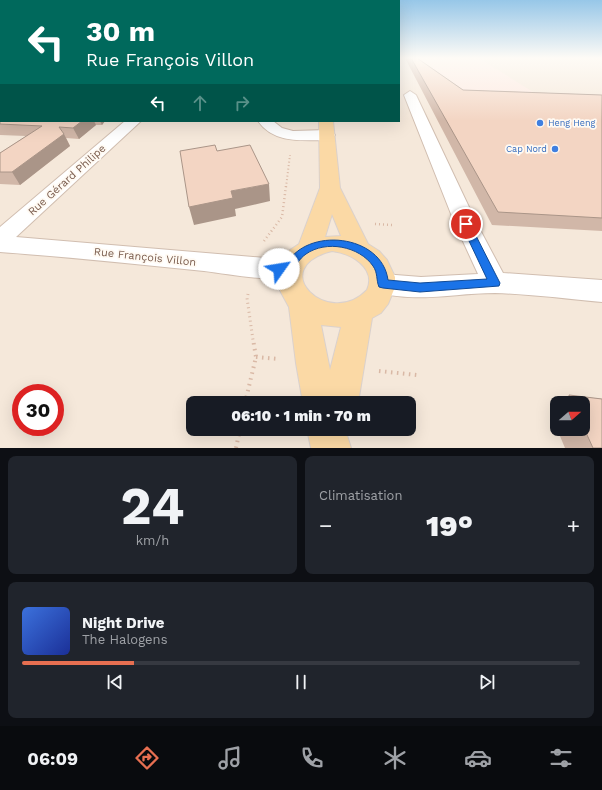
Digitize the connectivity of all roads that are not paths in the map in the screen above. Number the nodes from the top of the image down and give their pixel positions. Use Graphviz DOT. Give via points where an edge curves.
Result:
graph roads {
  1 [pos="413,103"];
  2 [pos="133,122"];
  3 [pos="266,122"];
  4 [pos="326,128"];
  5 [pos="330,188"];
  6 [pos="0,239"];
  7 [pos="0,244"];
  8 [pos="310,247"];
  9 [pos="358,248"];
  10 [pos="289,269"];
  11 [pos="495,283"];
  12 [pos="383,284"];
  13 [pos="602,291"];
  14 [pos="303,303"];
  15 [pos="359,312"];
  16 [pos="319,396"];
  17 [pos="341,396"];
  18 [pos="328,436"];
  19 [pos="334,436"];
  20 [pos="331,448"];
  1 -- 11 [label="street"];
  2 -- 6 [label="street, Rue Gérard Philipe"];
  3 -- 4 [label="street" via="271,128 292,135"];
  4 -- 5 [label="main road"];
  5 -- 8 [label="main road"];
  5 -- 9 [label="main road"];
  7 -- 10 [label="street, Rue François Villon"];
  8 -- 9 [label="main road" via="332,243"];
  8 -- 10 [label="main road" via="294,260"];
  9 -- 12 [label="main road" via="377,263 382,273"];
  10 -- 14 [label="main road" via="289,281 293,292"];
  11 -- 12 [label="street" via="420,288"];
  11 -- 13 [label="street"];
  12 -- 15 [label="main road" via="380,295 372,305"];
  14 -- 15 [label="main road" via="330,314 345,315"];
  14 -- 16 [label="main road"];
  15 -- 17 [label="main road"];
  18 -- 20 [label="main road"];
  19 -- 20 [label="main road"];
}
